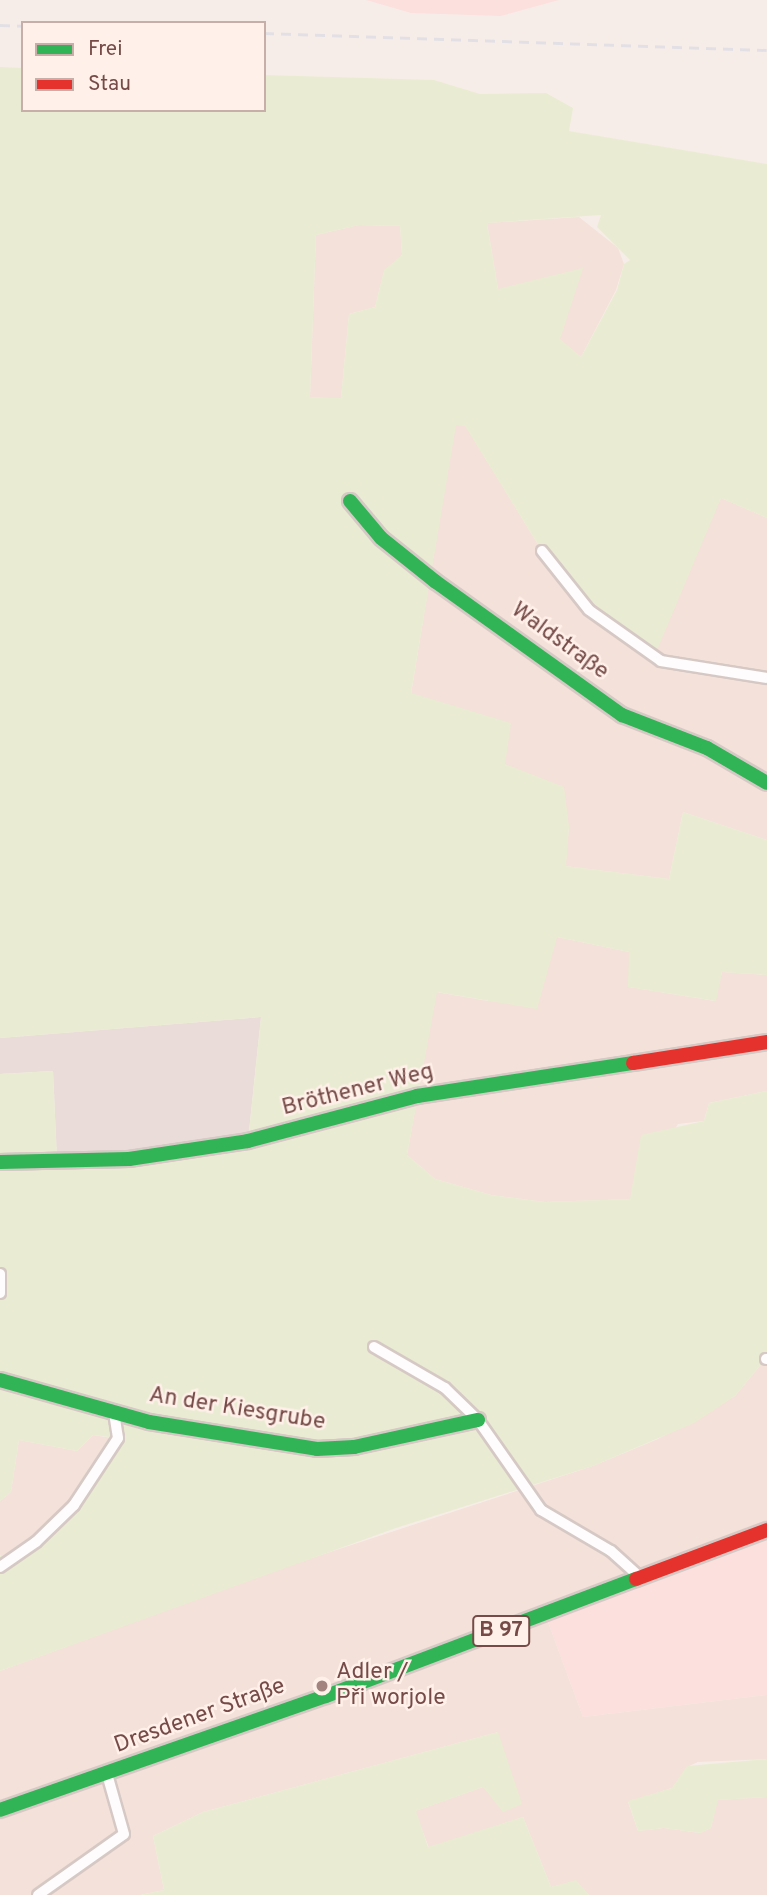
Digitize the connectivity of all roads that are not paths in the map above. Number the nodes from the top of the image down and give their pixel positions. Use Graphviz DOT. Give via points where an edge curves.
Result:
graph roads {
  1 [pos="350,501"];
  2 [pos="542,551"];
  3 [pos="767,678"];
  4 [pos="767,783"];
  5 [pos="767,1042"];
  6 [pos="0,1162"];
  7 [pos="0,1274"];
  8 [pos="0,1293"];
  9 [pos="374,1348"];
  10 [pos="0,1380"];
  11 [pos="114,1412"];
  12 [pos="478,1420"];
  13 [pos="767,1530"];
  14 [pos="0,1567"];
  15 [pos="640,1577"];
  16 [pos="107,1774"];
  17 [pos="0,1810"];
  18 [pos="38,1895"];
  1 -- 4 [label="street, Waldstraße" via="382,538 436,582 622,715 707,748"];
  2 -- 3 [label="street" via="589,610 661,661"];
  5 -- 6 [label="street, Bröthener Weg" via="417,1096 248,1141 130,1159"];
  7 -- 8 [label="street"];
  9 -- 12 [label="street" via="444,1388"];
  10 -- 11 [label="street, An der Kiesgrube"];
  11 -- 12 [label="street, An der Kiesgrube" via="215,1435 317,1449 354,1447"];
  11 -- 14 [label="street, An der Kiesgrube" via="118,1438 74,1505 36,1542"];
  12 -- 15 [label="street" via="541,1510 611,1551"];
  13 -- 15 [label="street, Dresdener Straße / B 97"];
  15 -- 16 [label="street, Dresdener Straße / B 97"];
  16 -- 17 [label="street, Dresdener Straße / B 97"];
  16 -- 18 [label="street" via="124,1834"];
}
